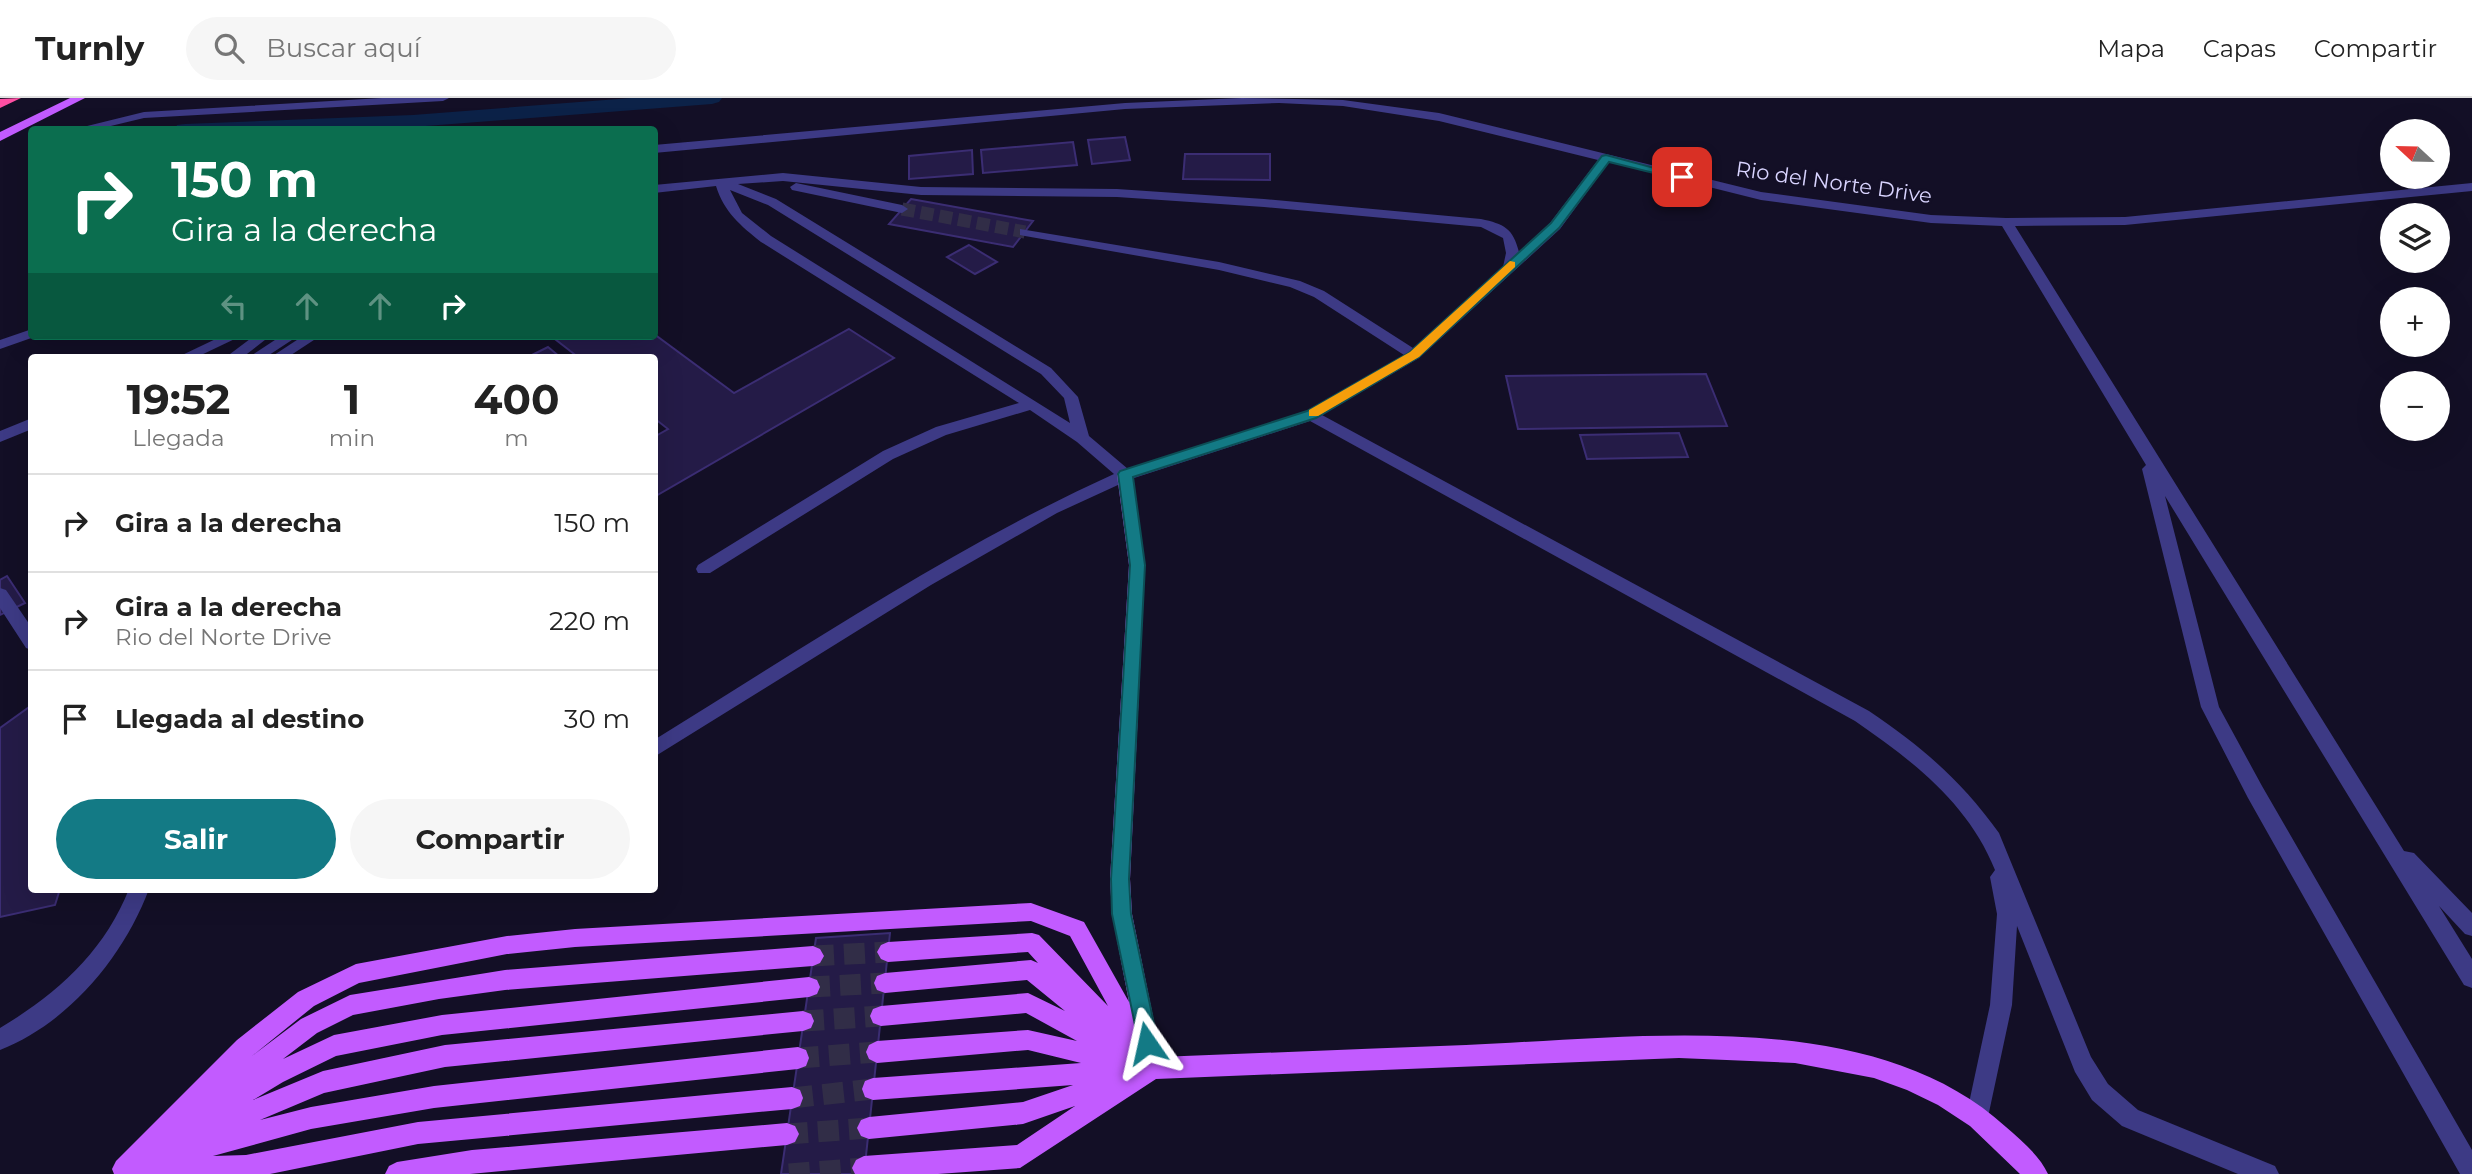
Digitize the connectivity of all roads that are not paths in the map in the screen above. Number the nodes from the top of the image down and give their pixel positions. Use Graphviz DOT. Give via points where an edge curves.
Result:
graph roads {
  1 [pos="14,98"];
  2 [pos="79,98"];
  3 [pos="443,98"];
  4 [pos="0,104"];
  5 [pos="94,126"];
  6 [pos="0,137"];
  7 [pos="658,149"];
  8 [pos="1606,158"];
  9 [pos="755,178"];
  10 [pos="721,182"];
  11 [pos="2472,187"];
  12 [pos="658,189"];
  13 [pos="902,209"];
  14 [pos="2006,222"];
  15 [pos="1025,232"];
  16 [pos="1509,266"];
  17 [pos="28,334"];
  18 [pos="225,340"];
  19 [pos="257,340"];
  20 [pos="284,340"];
  21 [pos="306,340"];
  22 [pos="0,345"];
  23 [pos="192,354"];
  24 [pos="237,354"];
  25 [pos="261,354"];
  26 [pos="283,354"];
  27 [pos="1414,355"];
  28 [pos="1031,404"];
  29 [pos="1311,415"];
  30 [pos="28,425"];
  31 [pos="0,437"];
  32 [pos="1082,438"];
  33 [pos="2145,452"];
  34 [pos="1125,474"];
  35 [pos="704,569"];
  36 [pos="0,594"];
  37 [pos="28,637"];
  38 [pos="658,748"];
  39 [pos="2381,831"];
  40 [pos="1993,839"];
  41 [pos="138,893"];
  42 [pos="2472,927"];
  43 [pos="888,952"];
  44 [pos="813,956"];
  45 [pos="2472,978"];
  46 [pos="885,983"];
  47 [pos="809,987"];
  48 [pos="881,1016"];
  49 [pos="803,1021"];
  50 [pos="0,1040"];
  51 [pos="877,1052"];
  52 [pos="798,1058"];
  53 [pos="1153,1068"];
  54 [pos="873,1089"];
  55 [pos="792,1098"];
  56 [pos="1977,1117"];
  57 [pos="869,1128"];
  58 [pos="787,1134"];
  59 [pos="864,1168"];
  60 [pos="128,1173"];
  61 [pos="2472,1173"];
  62 [pos="397,1174"];
  63 [pos="2036,1174"];
  64 [pos="2267,1174"];
  1 -- 4 [label="highway"];
  2 -- 6 [label="main road"];
  3 -- 5 [label="street" via="144,115"];
  7 -- 8 [label="street, Rio del Norte Drive" via="1125,106 1279,100 1354,104 1438,117"];
  8 -- 14 [label="street, Rio del Norte Drive" via="1761,196 1931,219"];
  8 -- 16 [label="street" via="1555,226"];
  9 -- 10 [label="street"];
  9 -- 13 [label="street"];
  9 -- 16 [label="street" via="804,177 957,193 1117,193 1481,223 1509,236 1513,253"];
  10 -- 12 [label="street"];
  10 -- 28 [label="street" via="736,216 766,239"];
  10 -- 32 [label="street" via="772,202 1046,371 1071,397"];
  11 -- 14 [label="street, Rio del Norte Drive" via="2138,220"];
  14 -- 33 [label="street"];
  15 -- 27 [label="street" via="1294,284 1319,294"];
  16 -- 27 [label="street"];
  17 -- 22 [label="street"];
  18 -- 23 [label="street"];
  19 -- 24 [label="street"];
  20 -- 25 [label="street"];
  21 -- 26 [label="street"];
  27 -- 29 [label="street"];
  28 -- 32 [label="street"];
  28 -- 35 [label="street" via="941,431 888,455"];
  29 -- 34 [label="street"];
  29 -- 40 [label="street" via="1861,716 1940,775"];
  30 -- 31 [label="street"];
  32 -- 34 [label="street"];
  33 -- 39 [label="street"];
  33 -- 61 [label="street" via="2210,707"];
  34 -- 38 [label="street" via="998,538"];
  34 -- 53 [label="main road" via="1137,565 1120,879 1122,914"];
  36 -- 37 [label="street"];
  39 -- 42 [label="street"];
  39 -- 45 [label="street"];
  40 -- 56 [label="street" via="2007,914 2001,1005"];
  40 -- 64 [label="street" via="2083,1064 2100,1093 2130,1118"];
  41 -- 50 [label="street" via="118,939 93,968 65,996"];
  43 -- 53 [label="main road" via="1032,942"];
  44 -- 60 [label="main road" via="505,980 350,1005 309,1026 234,1080"];
  46 -- 53 [label="main road" via="1031,970"];
  47 -- 60 [label="main road" via="442,1025 334,1046 275,1074"];
  48 -- 53 [label="main road" via="1028,1003"];
  49 -- 60 [label="main road" via="444,1056 336,1079 234,1118"];
  51 -- 53 [label="main road" via="1028,1040"];
  52 -- 60 [label="main road" via="433,1097 311,1118"];
  53 -- 54 [label="main road"];
  53 -- 56 [label="main road" via="1741,1046 1870,1067 1925,1086"];
  53 -- 57 [label="main road" via="1023,1113"];
  53 -- 59 [label="main road" via="1020,1156"];
  53 -- 60 [label="main road" via="1077,929 1031,912 561,940 446,955 356,974 306,999 245,1047"];
  55 -- 60 [label="main road" via="418,1133 246,1167"];
  56 -- 63 [label="main road"];
  58 -- 62 [label="main road" via="472,1162"];
}
